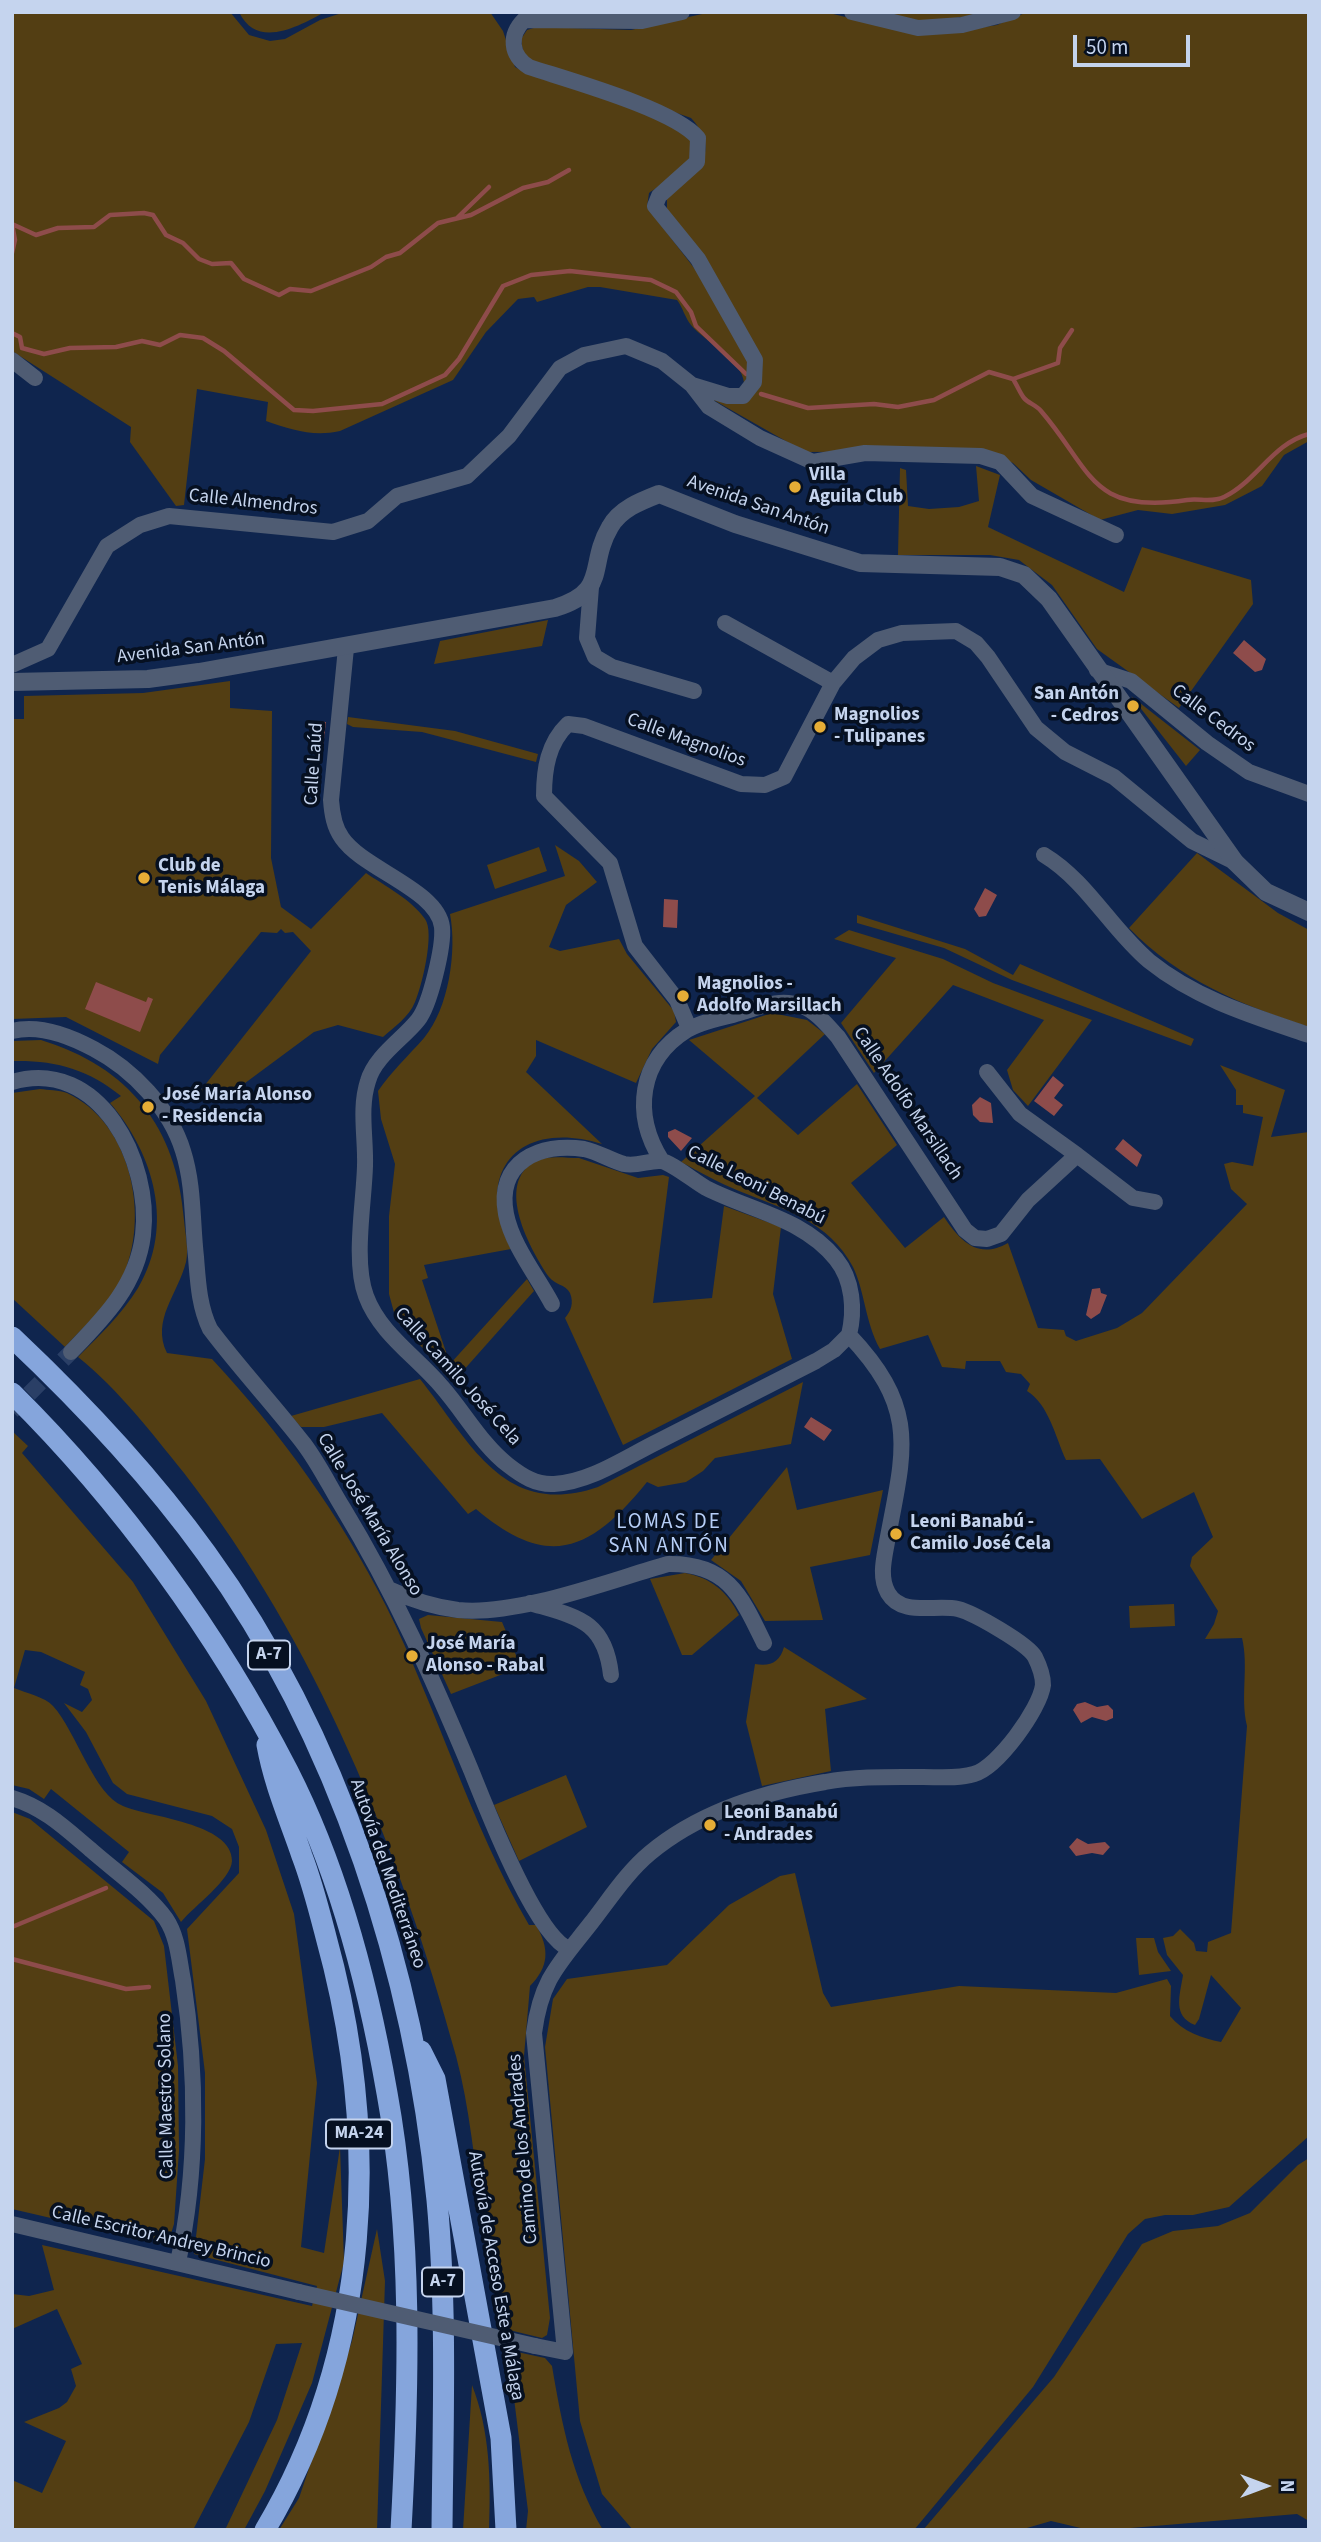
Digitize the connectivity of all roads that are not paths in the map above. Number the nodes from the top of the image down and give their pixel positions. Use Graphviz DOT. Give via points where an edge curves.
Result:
graph roads {
  1 [pos="682,12"];
  2 [pos="852,12"];
  3 [pos="1013,12"];
  4 [pos="12,360"];
  5 [pos="36,379"];
  6 [pos="692,385"];
  7 [pos="1116,535"];
  8 [pos="591,587"];
  9 [pos="725,623"];
  10 [pos="346,648"];
  11 [pos="12,665"];
  12 [pos="1097,670"];
  13 [pos="12,682"];
  14 [pos="833,682"];
  15 [pos="694,691"];
  16 [pos="1309,794"];
  17 [pos="1044,855"];
  18 [pos="1235,862"];
  19 [pos="1309,912"];
  20 [pos="440,916"];
  21 [pos="690,1028"];
  22 [pos="12,1031"];
  23 [pos="1309,1035"];
  24 [pos="987,1073"];
  25 [pos="12,1082"];
  26 [pos="1077,1155"];
  27 [pos="662,1160"];
  28 [pos="1155,1202"];
  29 [pos="552,1304"];
  30 [pos="849,1335"];
  31 [pos="12,1337"];
  32 [pos="71,1352"];
  33 [pos="12,1393"];
  34 [pos="391,1590"];
  35 [pos="529,1603"];
  36 [pos="764,1643"];
  37 [pos="611,1675"];
  38 [pos="265,1733"];
  39 [pos="12,1798"];
  40 [pos="569,1949"];
  41 [pos="414,2036"];
  42 [pos="12,2224"];
  43 [pos="178,2262"];
  44 [pos="565,2353"];
  45 [pos="265,2530"];
  46 [pos="401,2530"];
  47 [pos="442,2530"];
  48 [pos="506,2530"];
  1 -- 6 [label="street, Calle Almendros" via="642,21 524,20 517,28 513,48 519,61 529,67 611,93 689,127 698,138 697,162 659,195 654,206 698,259 755,360 754,382 743,397"];
  2 -- 3 [label="street" via="918,28 962,25"];
  4 -- 5 [label="street"];
  6 -- 7 [label="street, Calle Almendros" via="709,407 760,438 813,462 865,453 981,456 1000,462 1032,496"];
  6 -- 11 [label="street, Calle Almendros" via="662,361 626,346 583,355 560,368 509,436 467,476 397,496 368,521 332,532 169,516 140,525 107,546 48,649"];
  8 -- 10 [label="street, Avenida San Antón" via="578,601 555,608"];
  8 -- 12 [label="street, Avenida San Antón" via="610,527 632,504 659,494 735,524 860,563 1000,567 1024,575 1049,599"];
  8 -- 15 [label="street" via="587,638 595,657 612,667"];
  9 -- 14 [label="street"];
  10 -- 13 [label="street, Avenida San Antón" via="148,678"];
  10 -- 20 [label="street, Calle Laúd" via="331,800 333,820 342,839 359,855 425,899"];
  12 -- 16 [label="street, Calle Cedros" via="1131,681 1250,772"];
  12 -- 18 [label="street, Avenida San Antón"];
  14 -- 18 [label="street, Calle Magnolios" via="878,640 902,633 956,631 988,657 1036,728 1065,752 1114,778 1192,841"];
  14 -- 21 [label="street, Calle Magnolios" via="784,777 765,785 741,784 584,726 568,724 553,744 546,762 544,796 610,863 635,946 677,1000"];
  17 -- 23 [label="street" via="1064,868 1150,962 1218,1005"];
  18 -- 19 [label="street, Avenida San Antón" via="1266,892"];
  20 -- 30 [label="street, Calle Camilo José Cela" via="442,940 420,1018 368,1078 362,1115 364,1293 386,1330 428,1370 506,1464 530,1480 551,1484 577,1481 816,1361"];
  21 -- 26 [label="street, Calle Adolfo Marsillach" via="778,1002 803,1006 819,1017 838,1037 965,1230 975,1238 1001,1234 1028,1200"];
  21 -- 27 [label="street, Calle Adolfo Marsillach" via="669,1044 651,1068 643,1101 645,1130"];
  22 -- 34 [label="street, Calle José María Alonso" via="58,1033 88,1046 126,1069 155,1102 183,1149 202,1311 210,1329 305,1446"];
  24 -- 26 [label="street" via="1020,1114"];
  25 -- 32 [label="street" via="59,1082 109,1113 130,1146 144,1195 143,1237 131,1280 110,1312"];
  26 -- 28 [label="street" via="1133,1198"];
  27 -- 29 [label="street, Calle Leoni Benabú" via="626,1164 570,1148 541,1150 520,1163 505,1196 506,1213"];
  27 -- 30 [label="street, Calle Leoni Benabú" via="705,1187 786,1220 823,1244 839,1262 851,1290 854,1314"];
  30 -- 40 [label="street" via="889,1386 901,1421 901,1469 882,1569 888,1593 906,1606 967,1612 1023,1645 1034,1655 1041,1672 1039,1699 997,1759 976,1774 825,1782 754,1799 688,1828 635,1868"];
  31 -- 41 [label="highway, Autovía del Mediterráneo / A-7" via="77,1398 163,1496 253,1627 293,1698 360,1854 390,1941"];
  33 -- 38 [label="highway, A-7" via="45,1425 149,1550 248,1698"];
  34 -- 35 [label="street" via="422,1603 458,1610"];
  34 -- 40 [label="street, Calle José María Alonso" via="496,1832 553,1937"];
  35 -- 36 [label="street" via="668,1564 703,1567 734,1589"];
  35 -- 37 [label="street" via="593,1626 608,1652"];
  38 -- 45 [label="highway, MA-24" via="273,1779 303,1858 343,2010 358,2117 360,2177 352,2294 338,2359 296,2473"];
  38 -- 46 [label="highway, A-7" via="288,1772 343,1911 388,2095 406,2306"];
  39 -- 43 [label="street, Calle Maestro Solano" via="49,1814 149,1901 175,1936 188,2012 192,2126 189,2194"];
  40 -- 44 [label="street, Camino de los Andrades" via="538,2003 534,2033"];
  41 -- 47 [label="highway, Autovía del Mediterráneo / A-7" via="436,2197 443,2290"];
  41 -- 48 [label="highway, Autovía de Acceso Este a Málaga" via="435,2079 480,2317 501,2438"];
  42 -- 43 [label="street, Calle Escritor Andrey Brincio"];
  43 -- 44 [label="street, Calle Escritor Andrey Brincio, bridge"];
}
